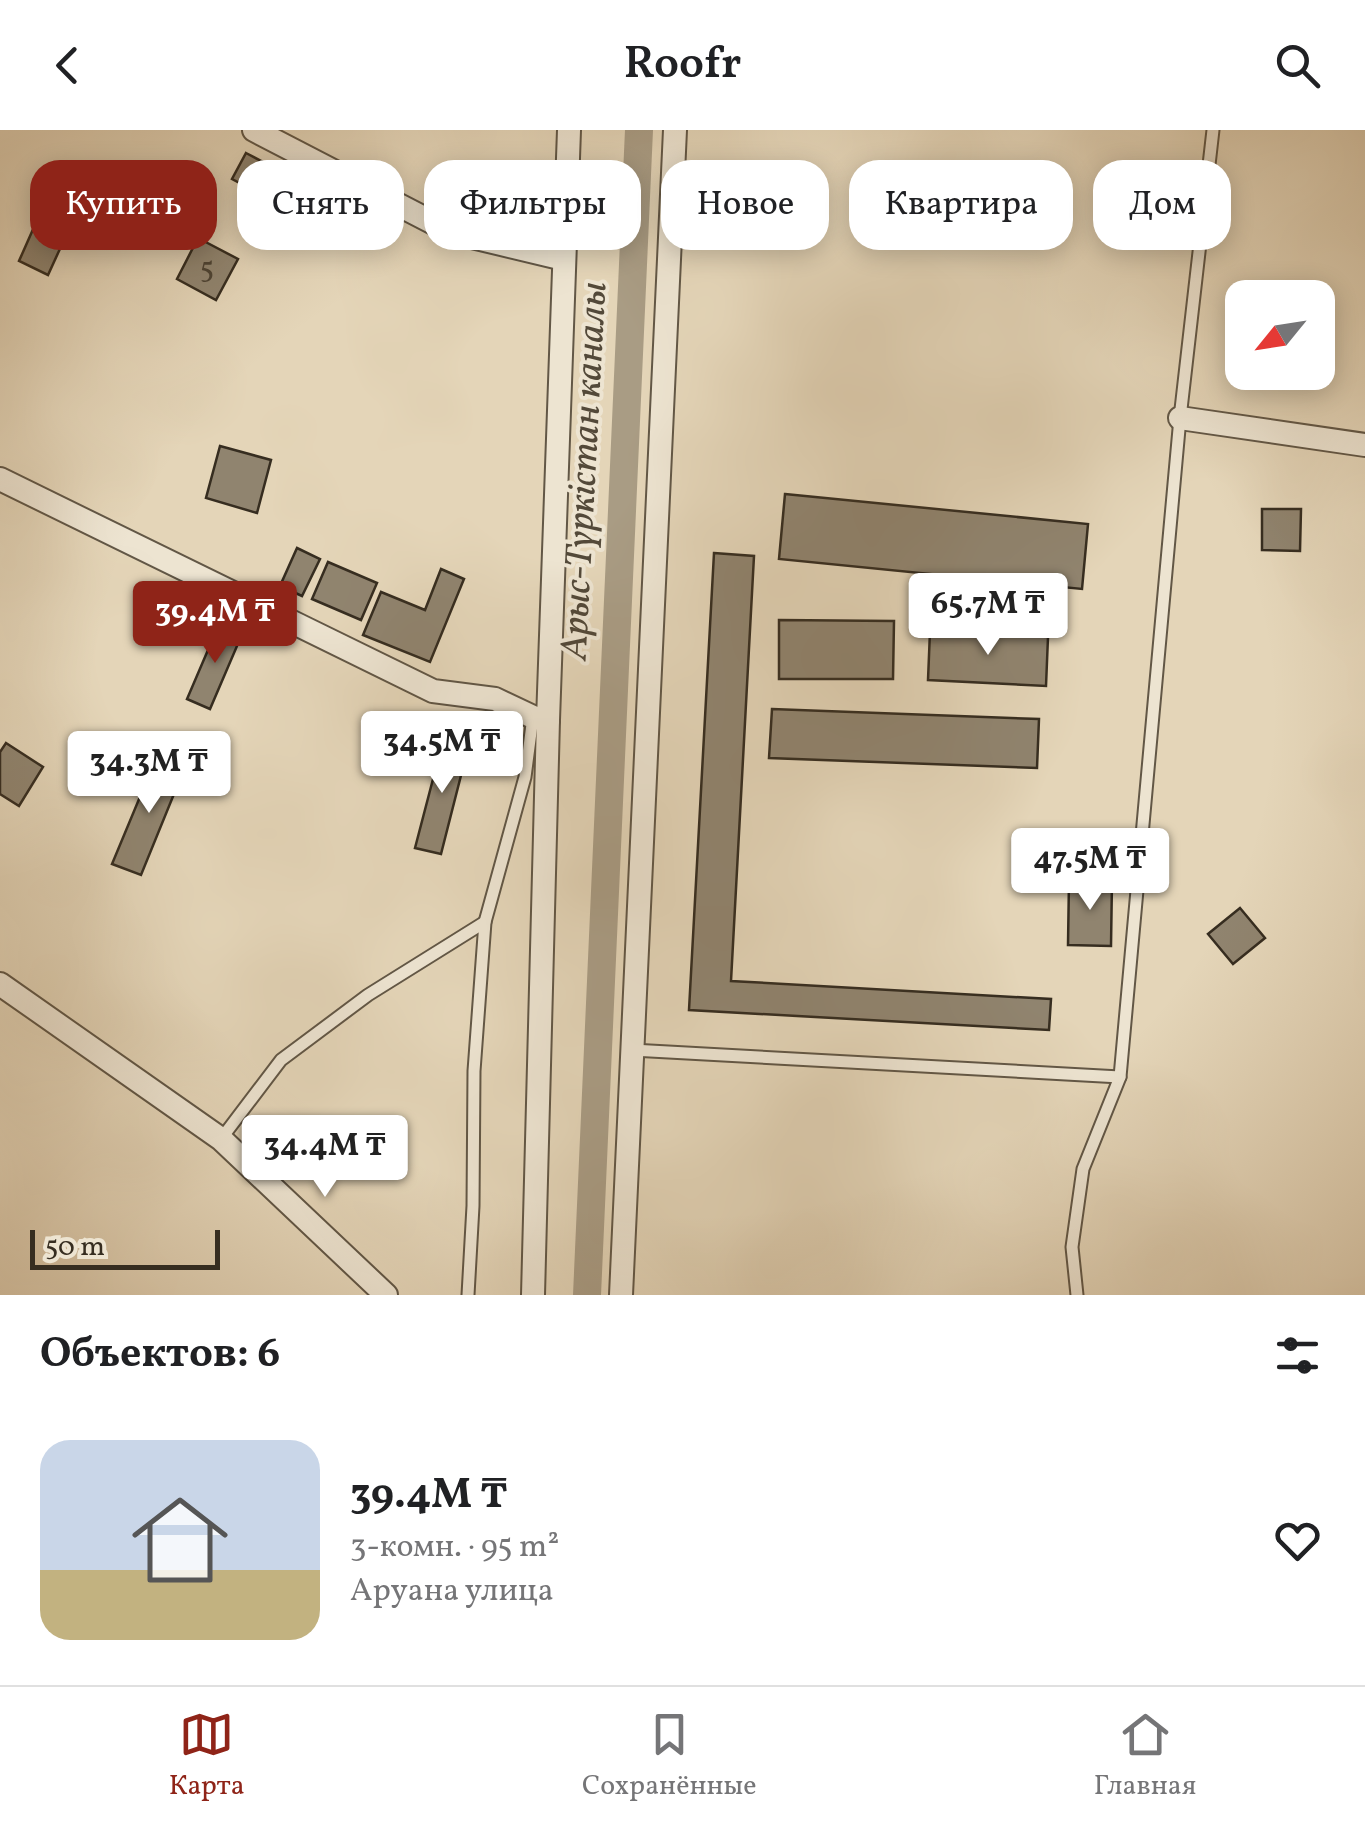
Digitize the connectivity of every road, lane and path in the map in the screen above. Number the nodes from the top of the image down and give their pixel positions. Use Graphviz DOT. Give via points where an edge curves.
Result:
graph roads {
  1 [pos="254,130"];
  2 [pos="569,130"];
  3 [pos="675,130"];
  4 [pos="1213,130"];
  5 [pos="564,259"];
  6 [pos="1180,418"];
  7 [pos="1365,445"];
  8 [pos="0,479"];
  9 [pos="540,718"];
  10 [pos="485,922"];
  11 [pos="0,984"];
  12 [pos="632,1050"];
  13 [pos="1120,1077"];
  14 [pos="221,1140"];
  15 [pos="386,1295"];
  16 [pos="468,1295"];
  17 [pos="533,1295"];
  18 [pos="620,1295"];
  19 [pos="1077,1295"];
  1 -- 5 [label="street" via="450,232"];
  2 -- 5 [label="street"];
  3 -- 12 [label="street"];
  4 -- 6 [label="lane"];
  5 -- 9 [label="street"];
  6 -- 7 [label="street"];
  6 -- 13 [label="lane"];
  8 -- 9 [label="street" via="433,691 495,699"];
  9 -- 10 [label="lane"];
  9 -- 17 [label="street"];
  10 -- 14 [label="lane" via="368,994 280,1060"];
  10 -- 16 [label="lane"];
  11 -- 14 [label="street"];
  12 -- 13 [label="lane"];
  12 -- 18 [label="street"];
  13 -- 19 [label="lane" via="1083,1169 1072,1247"];
  14 -- 15 [label="street"];
}
